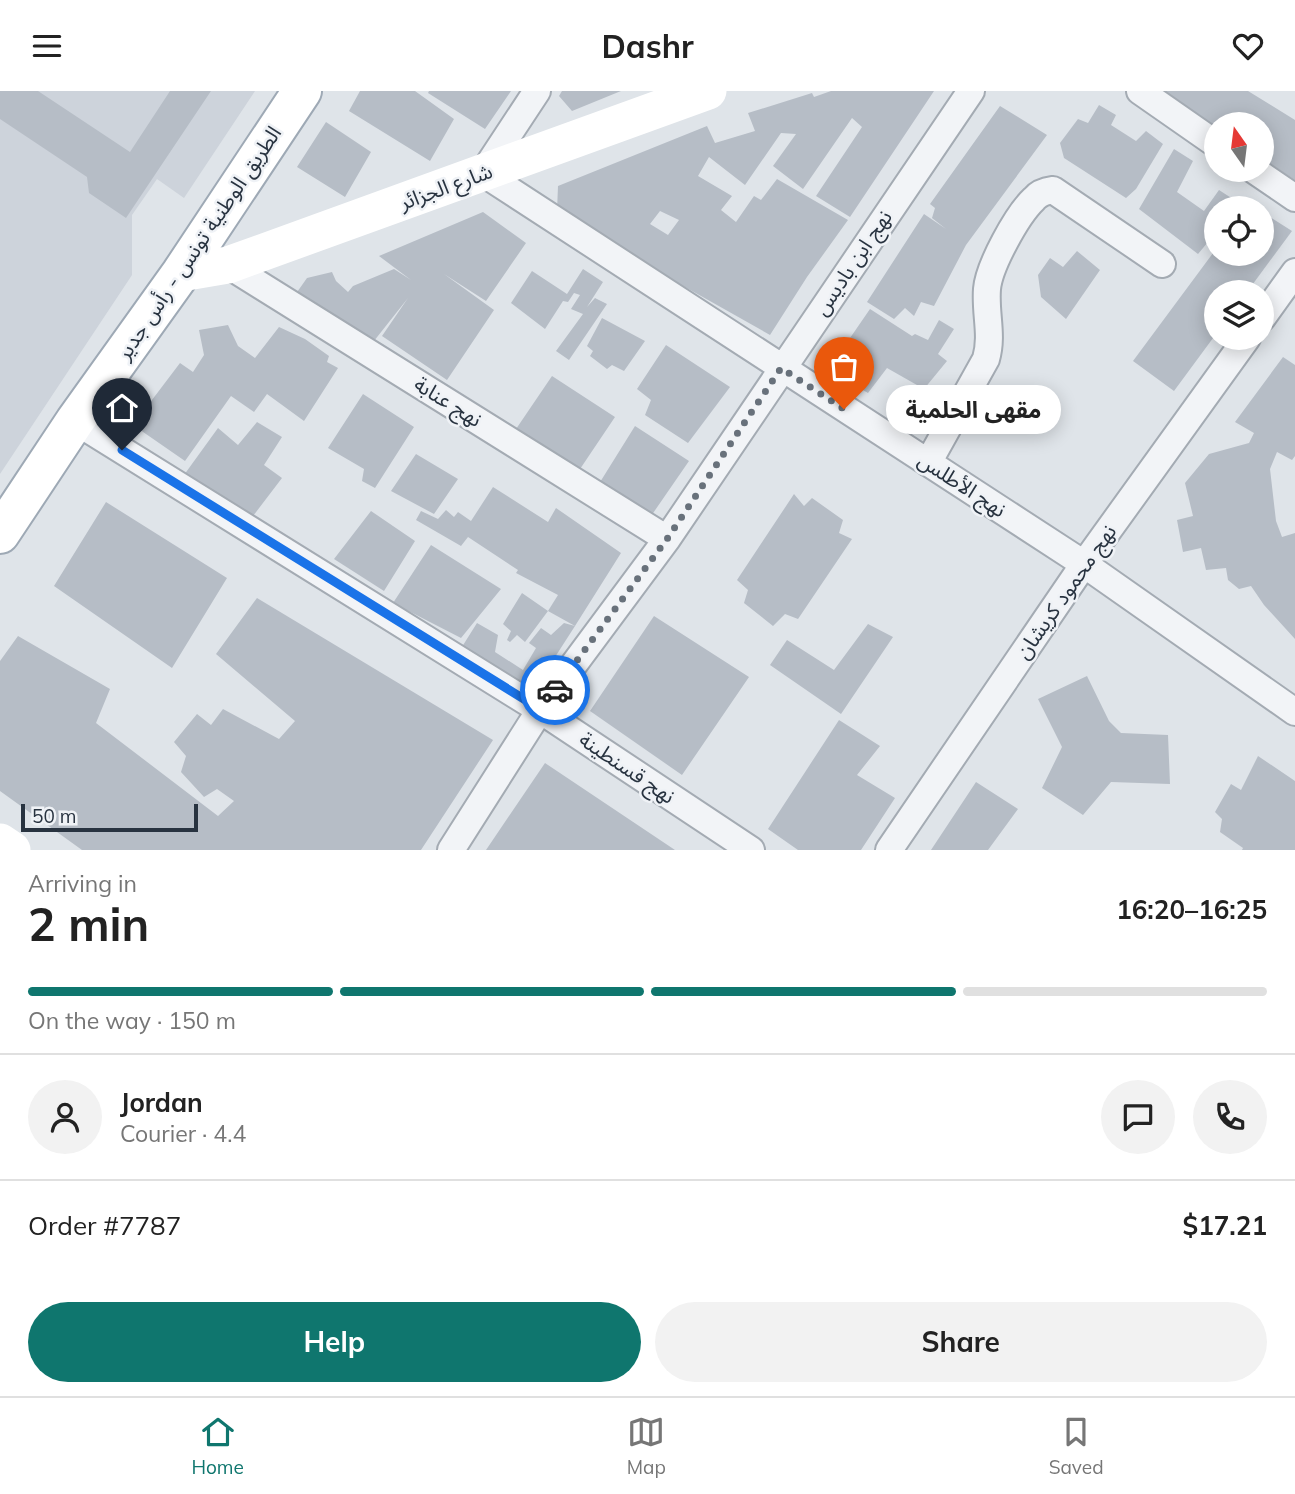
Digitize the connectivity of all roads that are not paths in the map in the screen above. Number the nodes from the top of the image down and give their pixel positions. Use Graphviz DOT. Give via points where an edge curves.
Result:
graph roads {
  1 [pos="302,91"];
  2 [pos="537,91"];
  3 [pos="708,91"];
  4 [pos="971,91"];
  5 [pos="1140,91"];
  6 [pos="1204,136"];
  7 [pos="483,173"];
  8 [pos="1272,182"];
  9 [pos="1295,198"];
  10 [pos="1162,264"];
  11 [pos="228,265"];
  12 [pos="1295,272"];
  13 [pos="181,273"];
  14 [pos="1274,301"];
  15 [pos="1238,350"];
  16 [pos="781,368"];
  17 [pos="75,421"];
  18 [pos="928,463"];
  19 [pos="0,534"];
  20 [pos="667,539"];
  21 [pos="1084,564"];
  22 [pos="540,709"];
  23 [pos="1295,712"];
  24 [pos="0,842"];
  25 [pos="12,850"];
  26 [pos="451,850"];
  27 [pos="751,850"];
  28 [pos="889,850"];
  1 -- 13 [label="main road, الطريق الوطنية تونس - رأس جدير"];
  2 -- 7 [label="street"];
  3 -- 7 [label="street, شارع الجزائر"];
  4 -- 16 [label="street, نهج ابن باديس"];
  5 -- 6 [label="street"];
  7 -- 11 [label="street, شارع الجزائر"];
  7 -- 16 [label="street, نهج الأطلس"];
  8 -- 9 [label="street"];
  10 -- 18 [label="street" via="1053,190 1034,198 994,263 987,288 990,345 986,359"];
  11 -- 13 [label="street, شارع الجزائر"];
  11 -- 20 [label="street, نهج عنابة"];
  12 -- 14 [label="street"];
  13 -- 17 [label="main road, الطريق الوطنية تونس - رأس جدير"];
  15 -- 21 [label="street, نهج محمود كريشان"];
  16 -- 18 [label="street, نهج الأطلس"];
  16 -- 20 [label="street, نهج ابن باديس"];
  17 -- 19 [label="main road, الطريق الوطنية تونس - رأس جدير"];
  17 -- 22 [label="street, نهج قسنطينة"];
  18 -- 21 [label="street, نهج الأطلس"];
  20 -- 22 [label="street, نهج ابن باديس"];
  21 -- 23 [label="street, نهج الأطلس"];
  21 -- 28 [label="street, نهج محمود كريشان"];
  22 -- 26 [label="street, نهج ابن باديس"];
  22 -- 27 [label="street, نهج قسنطينة"];
  24 -- 25 [label="street"];
}
